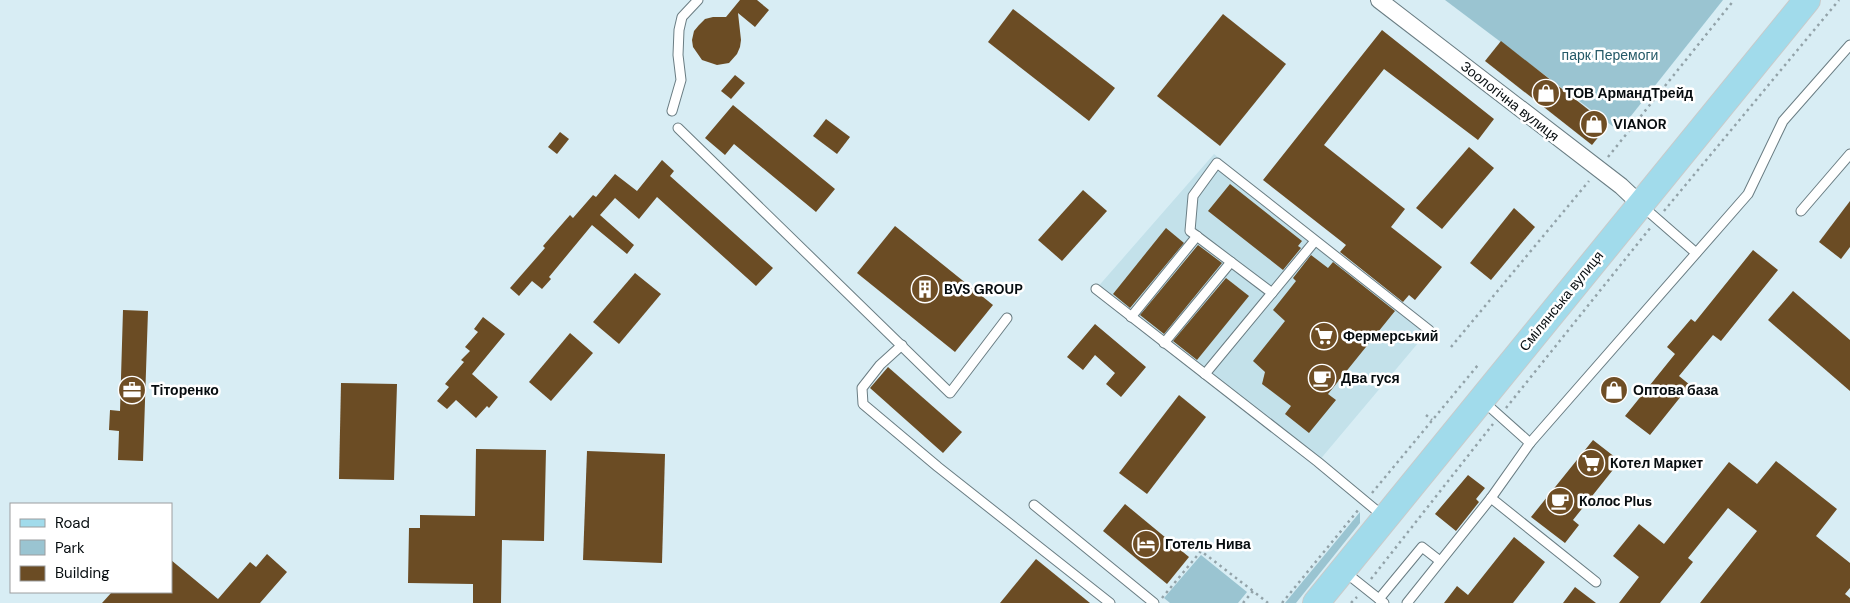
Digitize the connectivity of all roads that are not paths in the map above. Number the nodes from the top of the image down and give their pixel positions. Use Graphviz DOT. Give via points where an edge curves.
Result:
graph roads {
  1 [pos="698,0"];
  2 [pos="1379,0"];
  3 [pos="1807,0"];
  4 [pos="1850,45"];
  5 [pos="672,111"];
  6 [pos="678,128"];
  7 [pos="1850,154"];
  8 [pos="1801,211"];
  9 [pos="1649,212"];
  10 [pos="1197,236"];
  11 [pos="1316,240"];
  12 [pos="1696,253"];
  13 [pos="1231,262"];
  14 [pos="1096,289"];
  15 [pos="1272,293"];
  16 [pos="1131,317"];
  17 [pos="1006,318"];
  18 [pos="1429,330"];
  19 [pos="1164,343"];
  20 [pos="902,345"];
  21 [pos="1205,374"];
  22 [pos="1490,407"];
  23 [pos="1530,443"];
  24 [pos="1492,498"];
  25 [pos="1034,505"];
  26 [pos="1375,510"];
  27 [pos="1440,561"];
  28 [pos="1342,570"];
  29 [pos="1596,582"];
  30 [pos="1382,601"];
  31 [pos="1110,603"];
  32 [pos="1156,603"];
  33 [pos="1316,603"];
  34 [pos="1407,603"];
  1 -- 5 [label="lane" via="682,18 679,30 681,80"];
  2 -- 9 [label="street, Зоологічна вулиця" via="1621,186"];
  3 -- 9 [label="main road, Смілянська вулиця"];
  4 -- 12 [label="lane" via="1783,121 1748,194"];
  6 -- 20 [label="lane"];
  7 -- 8 [label="lane"];
  9 -- 12 [label="lane"];
  9 -- 22 [label="main road, Смілянська вулиця"];
  10 -- 11 [label="lane" via="1190,231 1193,196 1217,163"];
  10 -- 13 [label="lane"];
  10 -- 16 [label="lane"];
  11 -- 15 [label="lane"];
  11 -- 18 [label="lane"];
  12 -- 23 [label="lane"];
  13 -- 15 [label="lane"];
  13 -- 19 [label="lane"];
  14 -- 16 [label="lane"];
  15 -- 21 [label="lane"];
  16 -- 19 [label="lane"];
  17 -- 20 [label="lane" via="950,392"];
  19 -- 21 [label="lane"];
  20 -- 31 [label="lane" via="862,388 863,404"];
  21 -- 26 [label="lane"];
  22 -- 23 [label="lane"];
  22 -- 26 [label="main road, Смілянська вулиця"];
  23 -- 24 [label="lane"];
  24 -- 27 [label="lane"];
  24 -- 29 [label="lane"];
  25 -- 32 [label="lane"];
  26 -- 28 [label="main road, Смілянська вулиця"];
  27 -- 30 [label="lane" via="1422,547"];
  27 -- 34 [label="lane"];
  28 -- 30 [label="lane"];
  28 -- 33 [label="main road, Смілянська вулиця"];
}
